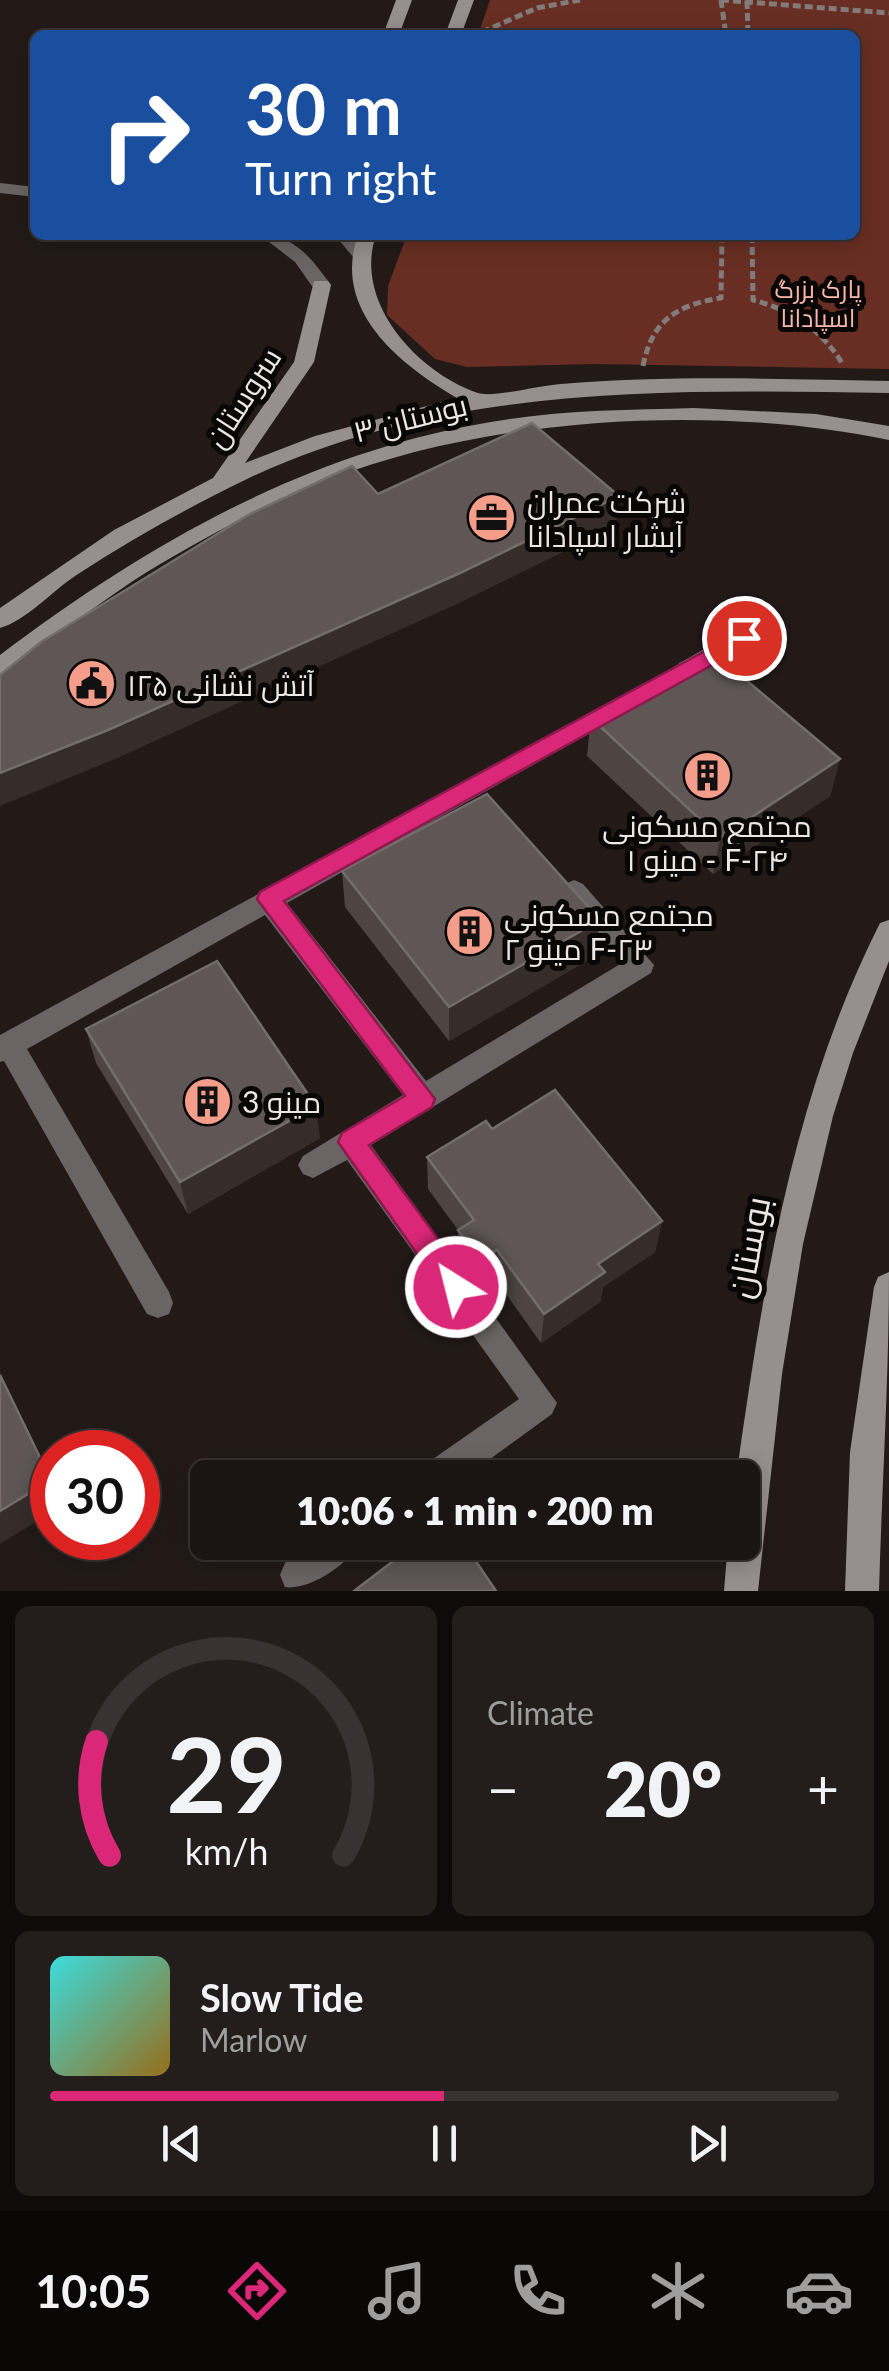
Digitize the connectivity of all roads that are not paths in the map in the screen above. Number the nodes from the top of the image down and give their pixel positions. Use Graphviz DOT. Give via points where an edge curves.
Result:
graph roads {
  1 [pos="404,0"];
  2 [pos="466,0"];
  3 [pos="393,30"];
  4 [pos="456,30"];
  5 [pos="0,188"];
  6 [pos="30,191"];
  7 [pos="276,240"];
  8 [pos="364,244"];
  9 [pos="889,387"];
  10 [pos="477,402"];
  11 [pos="889,433"];
  12 [pos="222,481"];
  13 [pos="0,620"];
  14 [pos="744,638"];
  15 [pos="0,666"];
  16 [pos="574,891"];
  17 [pos="268,899"];
  18 [pos="889,931"];
  19 [pos="5,1047"];
  20 [pos="422,1099"];
  21 [pos="352,1142"];
  22 [pos="313,1165"];
  23 [pos="889,1287"];
  24 [pos="158,1303"];
  25 [pos="459,1460"];
  26 [pos="317,1560"];
  27 [pos="297,1575"];
  28 [pos="741,1591"];
  29 [pos="862,1591"];
  1 -- 3 [label="street"];
  2 -- 4 [label="street"];
  5 -- 6 [label="street"];
  7 -- 12 [label="street, سروستان" via="302,258 320,285 304,362"];
  8 -- 10 [label="street" via="370,308 386,339"];
  9 -- 10 [label="street, بوستان ۳" via="640,388"];
  10 -- 12 [label="street, بوستان ۳" via="411,414"];
  11 -- 15 [label="street, بوستان ۳" via="816,420 659,414 539,419 408,445 287,485 234,511 126,574"];
  12 -- 13 [label="street, بوستان ۳" via="71,566"];
  14 -- 17 [label="street"];
  16 -- 20 [label="street" via="640,965"];
  17 -- 19 [label="street"];
  17 -- 20 [label="street"];
  18 -- 28 [label="street, بوستان" via="848,1024 798,1192 766,1380"];
  19 -- 24 [label="street"];
  20 -- 21 [label="street"];
  21 -- 22 [label="street"];
  21 -- 25 [label="street" via="541,1402"];
  23 -- 29 [label="street" via="866,1452"];
  26 -- 27 [label="street"];
}
